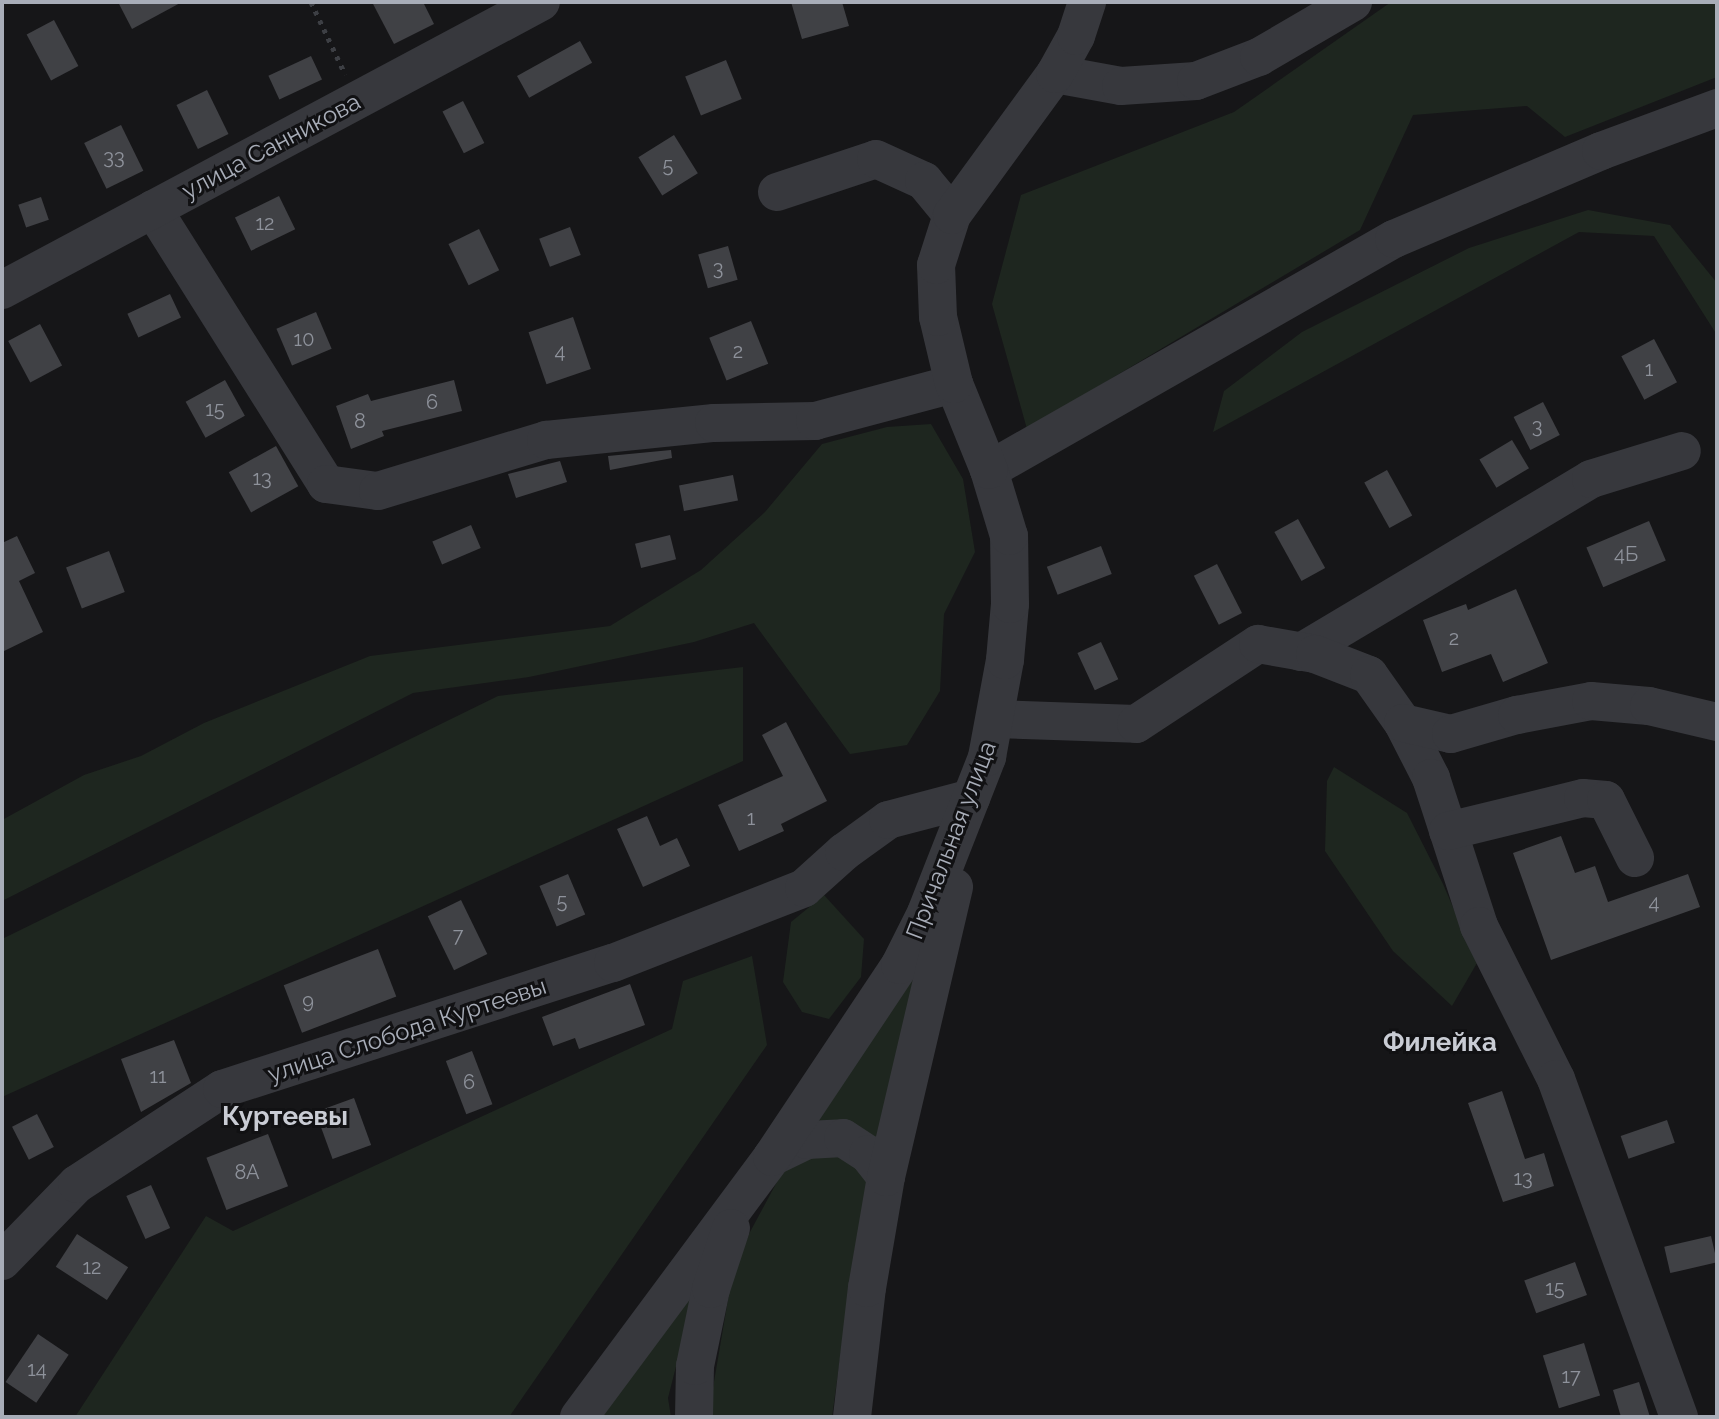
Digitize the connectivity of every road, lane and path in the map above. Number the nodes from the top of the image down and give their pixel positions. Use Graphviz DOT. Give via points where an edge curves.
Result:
graph roads {
  1 [pos="311,2"];
  2 [pos="541,2"];
  3 [pos="1087,2"];
  4 [pos="1353,2"];
  5 [pos="1055,74"];
  6 [pos="357,100"];
  7 [pos="1717,108"];
  8 [pos="777,192"];
  9 [pos="153,209"];
  10 [pos="952,215"];
  11 [pos="2,290"];
  12 [pos="954,384"];
  13 [pos="1682,451"];
  14 [pos="989,470"];
  15 [pos="1301,652"];
  16 [pos="996,719"];
  17 [pos="1717,722"];
  18 [pos="1403,723"];
  19 [pos="971,798"];
  20 [pos="1448,831"];
  21 [pos="1635,858"];
  22 [pos="772,1157"];
  23 [pos="886,1177"];
  24 [pos="739,1202"];
  25 [pos="2,1261"];
  26 [pos="579,1417"];
  27 [pos="694,1417"];
  28 [pos="852,1417"];
  29 [pos="1679,1417"];
  1 -- 6 [label="path"];
  2 -- 6 [label="street, улица Санникова"];
  3 -- 5 [label="street, Причальная улица"];
  4 -- 5 [label="street" via="1259,57 1196,81 1121,86"];
  5 -- 10 [label="street, Причальная улица"];
  6 -- 9 [label="street, улица Санникова"];
  7 -- 14 [label="street" via="1394,239"];
  8 -- 10 [label="street" via="876,159 924,181"];
  9 -- 11 [label="street, улица Санникова"];
  9 -- 12 [label="street" via="326,484 378,491 546,440 714,423 815,421"];
  10 -- 12 [label="street, Причальная улица" via="936,265 938,317"];
  12 -- 14 [label="street, Причальная улица"];
  13 -- 15 [label="street" via="1591,479"];
  14 -- 16 [label="street, Причальная улица" via="1009,536 1010,604"];
  15 -- 16 [label="street" via="1258,644 1136,724"];
  15 -- 18 [label="street" via="1369,675"];
  16 -- 19 [label="street, Причальная улица"];
  17 -- 18 [label="street" via="1649,706 1591,701 1451,734"];
  18 -- 20 [label="street" via="1431,778"];
  19 -- 22 [label="street, Причальная улица" via="900,965"];
  19 -- 23 [label="street" via="942,946"];
  19 -- 25 [label="street, улица Слобода Куртеевы" via="888,820 804,888 613,963 222,1089 77,1184"];
  20 -- 21 [label="street" via="1583,798 1606,800"];
  20 -- 29 [label="street" via="1479,926 1556,1079"];
  22 -- 23 [label="street" via="807,1140 843,1138 868,1154"];
  22 -- 24 [label="street, Причальная улица"];
  23 -- 28 [label="street"];
  24 -- 26 [label="street, Причальная улица"];
  24 -- 27 [label="street" via="711,1289 695,1366"];
}
